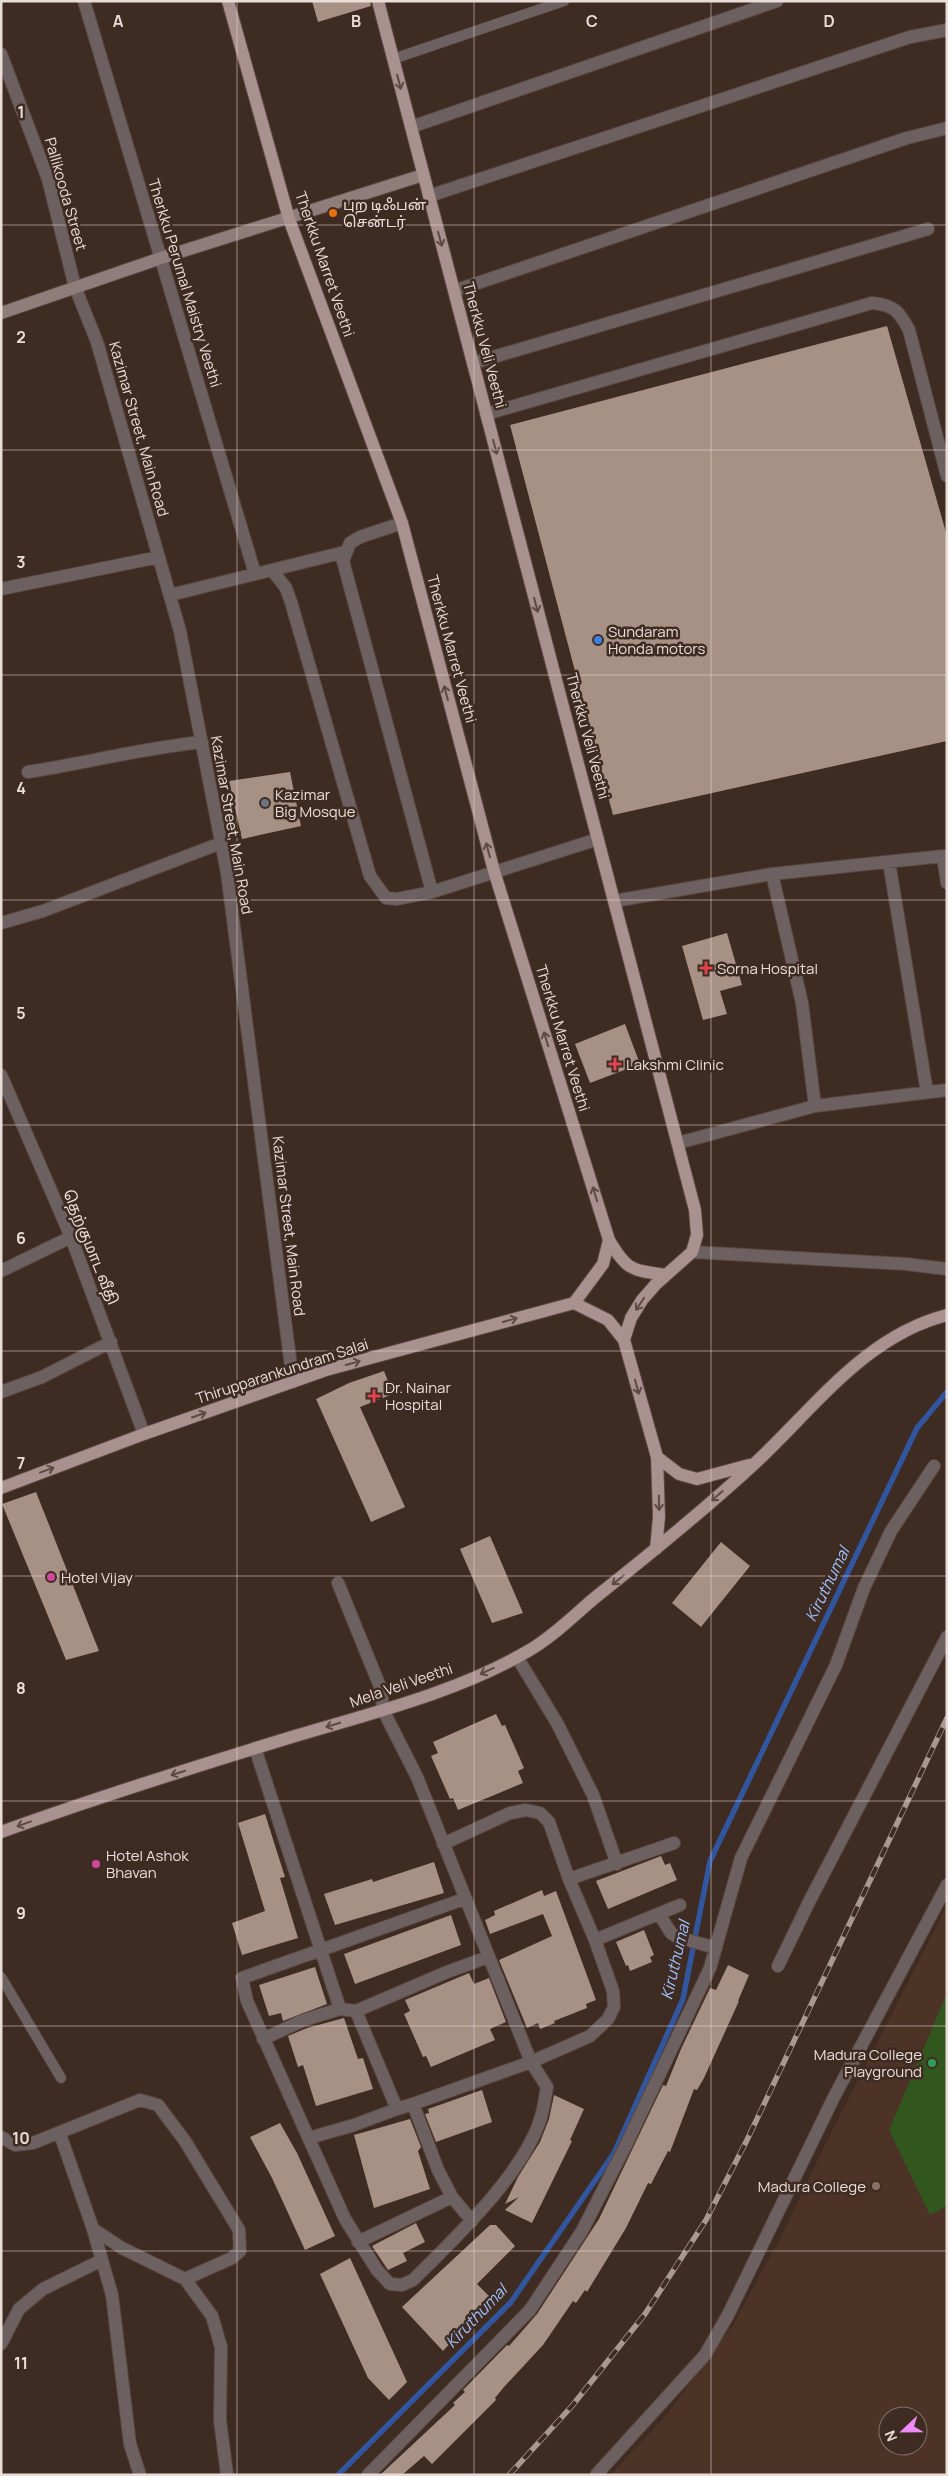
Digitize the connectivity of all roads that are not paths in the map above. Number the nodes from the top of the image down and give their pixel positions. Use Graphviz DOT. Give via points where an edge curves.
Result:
graph roads {
  1 [pos="84,1"];
  2 [pos="228,1"];
  3 [pos="378,1"];
  4 [pos="564,1"];
  5 [pos="777,1"];
  6 [pos="944,30"];
  7 [pos="1,54"];
  8 [pos="393,59"];
  9 [pos="411,127"];
  10 [pos="947,128"];
  11 [pos="423,175"];
  12 [pos="429,196"];
  13 [pos="290,219"];
  14 [pos="928,229"];
  15 [pos="161,258"];
  16 [pos="75,287"];
  17 [pos="454,291"];
  18 [pos="1,313"];
  19 [pos="473,363"];
  20 [pos="486,414"];
  21 [pos="947,476"];
  22 [pos="402,523"];
  23 [pos="345,552"];
  24 [pos="159,557"];
  25 [pos="272,570"];
  26 [pos="255,574"];
  27 [pos="1,590"];
  28 [pos="170,595"];
  29 [pos="202,742"];
  30 [pos="28,772"];
  31 [pos="598,839"];
  32 [pos="221,843"];
  33 [pos="889,862"];
  34 [pos="494,872"];
  35 [pos="772,874"];
  36 [pos="947,883"];
  37 [pos="432,892"];
  38 [pos="614,901"];
  39 [pos="1,923"];
  40 [pos="1,1075"];
  41 [pos="947,1090"];
  42 [pos="927,1092"];
  43 [pos="815,1106"];
  44 [pos="678,1143"];
  45 [pos="71,1237"];
  46 [pos="609,1240"];
  47 [pos="692,1252"];
  48 [pos="947,1269"];
  49 [pos="1,1270"];
  50 [pos="666,1275"];
  51 [pos="574,1303"];
  52 [pos="947,1315"];
  53 [pos="624,1340"];
  54 [pos="111,1342"];
  55 [pos="293,1382"];
  56 [pos="1,1392"];
  57 [pos="144,1434"];
  58 [pos="657,1458"];
  59 [pos="754,1464"];
  60 [pos="934,1466"];
  61 [pos="1,1488"];
  62 [pos="656,1549"];
  63 [pos="338,1583"];
  64 [pos="947,1636"];
  65 [pos="517,1657"];
  66 [pos="383,1710"];
  67 [pos="255,1748"];
  68 [pos="1,1832"];
  69 [pos="674,1842"];
  70 [pos="442,1844"];
  71 [pos="617,1864"];
  72 [pos="569,1879"];
  73 [pos="947,1885"];
  74 [pos="464,1899"];
  75 [pos="680,1905"];
  76 [pos="659,1914"];
  77 [pos="596,1940"];
  78 [pos="716,1948"];
  79 [pos="321,1950"];
  80 [pos="488,1957"];
  81 [pos="778,1966"];
  82 [pos="1,1977"];
  83 [pos="340,2009"];
  84 [pos="356,2011"];
  85 [pos="264,2039"];
  86 [pos="531,2062"];
  87 [pos="61,2078"];
  88 [pos="413,2104"];
  89 [pos="397,2109"];
  90 [pos="60,2134"];
  91 [pos="1,2136"];
  92 [pos="308,2138"];
  93 [pos="452,2197"];
  94 [pos="472,2221"];
  95 [pos="93,2229"];
  96 [pos="358,2242"];
  97 [pos="102,2260"];
  98 [pos="185,2279"];
  99 [pos="1,2344"];
  100 [pos="140,2475"];
  101 [pos="227,2475"];
  102 [pos="368,2475"];
  103 [pos="596,2475"];
  1 -- 15 [label="street, Therkku Perumal Maistry Veethi"];
  2 -- 13 [label="main road, Therkku Marret Veethi"];
  3 -- 8 [label="main road, Therkku Veli Veethi"];
  4 -- 8 [label="lane"];
  5 -- 9 [label="street"];
  6 -- 12 [label="street" via="910,37"];
  7 -- 16 [label="street, Pallikooda Street" via="48,179"];
  8 -- 9 [label="main road, Therkku Veli Veethi, one-way"];
  9 -- 11 [label="main road, Therkku Veli Veethi"];
  10 -- 17 [label="street" via="907,138"];
  11 -- 12 [label="main road, Therkku Veli Veethi"];
  11 -- 13 [label="street"];
  12 -- 17 [label="main road, Therkku Veli Veethi, one-way"];
  13 -- 15 [label="street"];
  13 -- 22 [label="main road, Therkku Marret Veethi"];
  14 -- 19 [label="street"];
  15 -- 16 [label="street"];
  15 -- 26 [label="street, Therkku Perumal Maistry Veethi"];
  16 -- 18 [label="street"];
  16 -- 24 [label="street, Kazimar Street, Main Road" via="97,342"];
  17 -- 19 [label="main road, Therkku Veli Veethi"];
  19 -- 20 [label="main road, Therkku Veli Veethi"];
  20 -- 21 [label="street" via="872,303 889,305 902,316 908,330"];
  20 -- 31 [label="main road, Therkku Veli Veethi, one-way"];
  22 -- 23 [label="street" via="360,537 350,543"];
  34 -- 22 [label="main road, Therkku Marret Veethi, one-way"];
  23 -- 25 [label="street"];
  23 -- 37 [label="street" via="345,570"];
  24 -- 27 [label="street"];
  24 -- 28 [label="street, Kazimar Street, Main Road"];
  25 -- 26 [label="street"];
  25 -- 37 [label="street" via="286,588 291,602 370,876 386,898 398,899"];
  26 -- 28 [label="street"];
  28 -- 29 [label="street, Kazimar Street, Main Road"];
  29 -- 30 [label="street" via="144,749"];
  29 -- 32 [label="street, Kazimar Street, Main Road"];
  31 -- 34 [label="street"];
  31 -- 38 [label="main road, Therkku Veli Veethi"];
  32 -- 39 [label="street" via="42,911"];
  32 -- 55 [label="street, Kazimar Street, Main Road"];
  33 -- 35 [label="street"];
  33 -- 36 [label="street" via="943,856"];
  33 -- 42 [label="street"];
  34 -- 37 [label="street"];
  46 -- 34 [label="main road, Therkku Marret Veethi, one-way"];
  35 -- 38 [label="street"];
  35 -- 43 [label="street" via="802,1003"];
  38 -- 44 [label="main road, Therkku Veli Veethi"];
  40 -- 45 [label="street, தெற்குமாட வீதி"];
  41 -- 42 [label="street"];
  42 -- 43 [label="street"];
  43 -- 44 [label="street"];
  44 -- 47 [label="main road, Therkku Veli Veethi" via="695,1210 697,1235"];
  45 -- 49 [label="street"];
  45 -- 54 [label="street, தெற்குமாட வீதி"];
  46 -- 50 [label="main road" via="621,1261 633,1269"];
  46 -- 51 [label="main road, Therkku Marret Veethi" via="604,1264"];
  47 -- 48 [label="street"];
  47 -- 50 [label="main road"];
  50 -- 53 [label="main road, one-way" via="642,1300 631,1318"];
  51 -- 53 [label="main road" via="608,1320"];
  55 -- 51 [label="main road, Thirupparankundram Salai, one-way" via="326,1370"];
  52 -- 59 [label="main road" via="911,1326 890,1338 842,1376"];
  53 -- 58 [label="main road, one-way"];
  54 -- 56 [label="street"];
  54 -- 57 [label="street, தெற்குமாட வீதி"];
  57 -- 55 [label="main road, Thirupparankundram Salai, one-way"];
  61 -- 57 [label="main road, Thirupparankundram Salai, one-way"];
  58 -- 59 [label="main road" via="679,1474 697,1479"];
  58 -- 62 [label="main road, one-way" via="659,1517"];
  59 -- 62 [label="main road, Mela Veli Veethi, one-way"];
  60 -- 78 [label="street" via="891,1531 864,1588 836,1665 741,1858"];
  62 -- 65 [label="main road, Mela Veli Veethi, one-way" via="531,1650"];
  63 -- 66 [label="street" via="381,1688"];
  64 -- 81 [label="street"];
  65 -- 66 [label="main road, Mela Veli Veethi, one-way" via="464,1681"];
  65 -- 71 [label="street" via="557,1723 589,1787"];
  66 -- 67 [label="main road, Mela Veli Veethi, one-way"];
  66 -- 70 [label="street" via="417,1777"];
  67 -- 68 [label="main road, Mela Veli Veethi, one-way"];
  67 -- 79 [label="street"];
  69 -- 71 [label="street"];
  70 -- 72 [label="street" via="510,1813 526,1810 540,1813 549,1822"];
  70 -- 74 [label="street"];
  71 -- 72 [label="street"];
  72 -- 77 [label="street"];
  73 -- 103 [label="street" via="834,2097 728,2315 705,2355"];
  74 -- 79 [label="street"];
  74 -- 80 [label="street"];
  75 -- 76 [label="street"];
  76 -- 77 [label="street"];
  76 -- 78 [label="street" via="677,1937"];
  77 -- 86 [label="street" via="613,1991 614,2007 608,2019 590,2036"];
  78 -- 102 [label="street" via="710,1968 601,2196 530,2310"];
  79 -- 83 [label="street"];
  79 -- 85 [label="street" via="242,1978 247,2001"];
  80 -- 84 [label="street"];
  80 -- 86 [label="street"];
  82 -- 87 [label="lane"];
  83 -- 84 [label="street"];
  83 -- 85 [label="street" via="304,2020"];
  84 -- 89 [label="street"];
  85 -- 92 [label="street"];
  86 -- 88 [label="street"];
  86 -- 94 [label="street" via="547,2087 541,2118 523,2155"];
  88 -- 89 [label="street"];
  88 -- 93 [label="street"];
  89 -- 92 [label="street"];
  90 -- 91 [label="street" via="16,2145"];
  90 -- 95 [label="street"];
  90 -- 98 [label="street" via="140,2100 158,2105 185,2141 239,2230 241,2240 240,2251 232,2258"];
  92 -- 96 [label="street"];
  93 -- 94 [label="street"];
  93 -- 96 [label="street"];
  94 -- 96 [label="street" via="413,2280 402,2285 390,2284"];
  95 -- 97 [label="street"];
  95 -- 98 [label="street" via="122,2248"];
  97 -- 99 [label="street" via="44,2289 19,2308"];
  97 -- 100 [label="street" via="112,2295 130,2444"];
  98 -- 101 [label="street" via="212,2316 221,2347 220,2420"];
}
